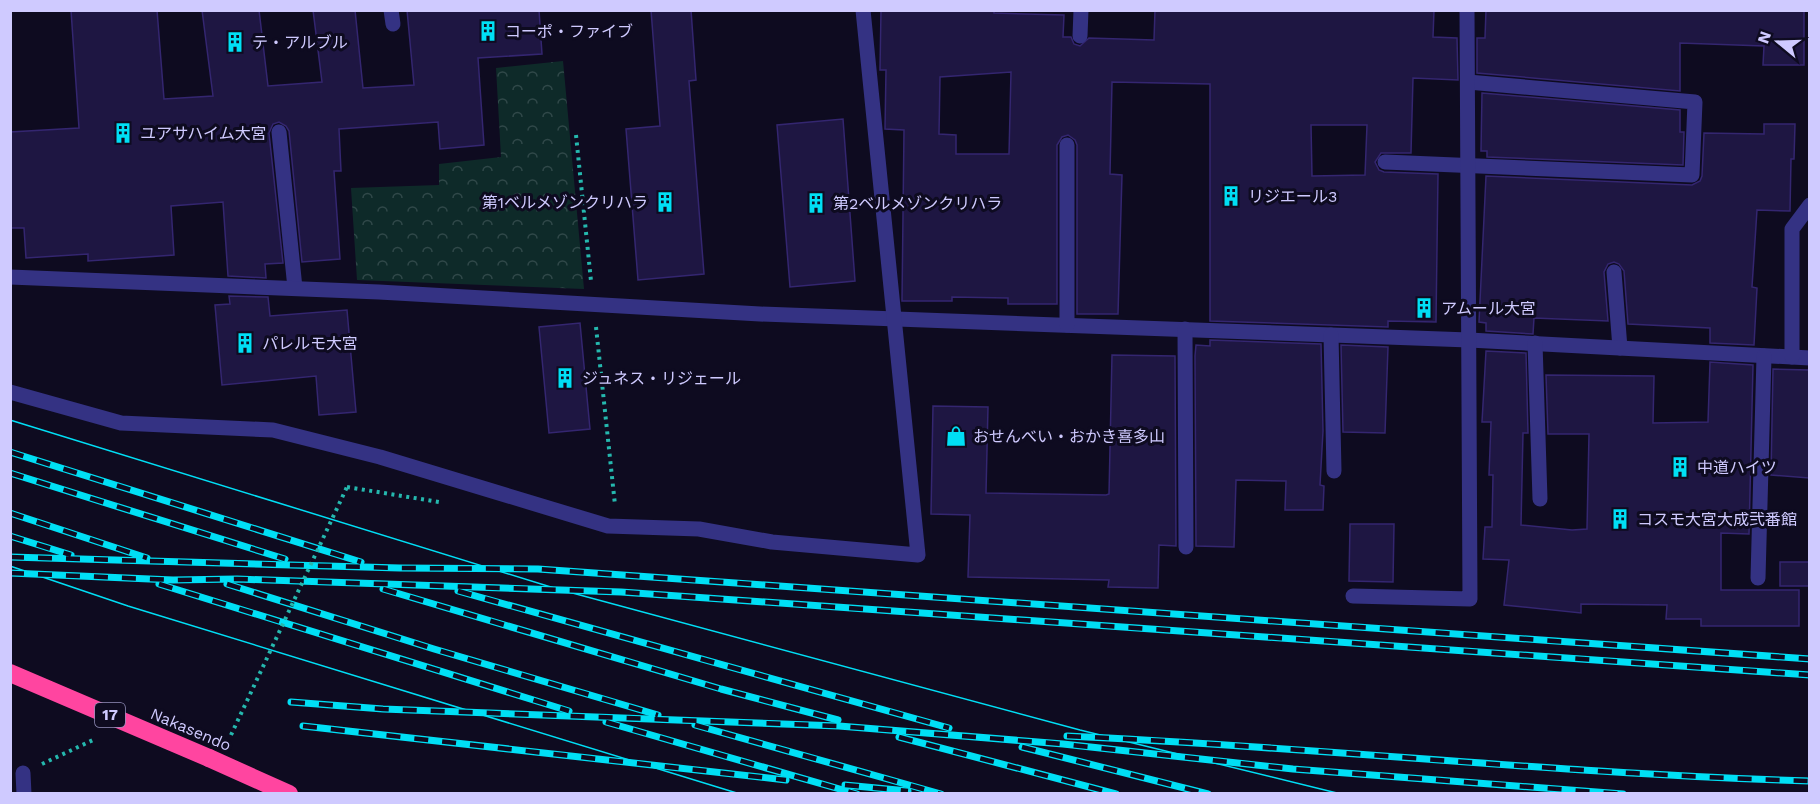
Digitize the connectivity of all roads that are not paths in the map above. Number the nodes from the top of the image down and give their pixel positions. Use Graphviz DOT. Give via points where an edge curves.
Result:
graph roads {
  1 [pos="863,10"];
  2 [pos="1081,10"];
  3 [pos="1467,10"];
  4 [pos="1080,36"];
  5 [pos="1468,82"];
  6 [pos="279,132"];
  7 [pos="1067,145"];
  8 [pos="1384,162"];
  9 [pos="1468,165"];
  10 [pos="1809,205"];
  11 [pos="1614,272"];
  12 [pos="10,277"];
  13 [pos="295,288"];
  14 [pos="892,319"];
  15 [pos="1067,325"];
  16 [pos="1185,329"];
  17 [pos="1331,335"];
  18 [pos="1469,340"];
  19 [pos="1535,343"];
  20 [pos="1620,348"];
  21 [pos="1764,356"];
  22 [pos="1792,357"];
  23 [pos="1809,358"];
  24 [pos="10,392"];
  25 [pos="1334,471"];
  26 [pos="1540,499"];
  27 [pos="1186,547"];
  28 [pos="1758,578"];
  29 [pos="1353,596"];
  30 [pos="10,673"];
  31 [pos="22,773"];
  32 [pos="24,794"];
  33 [pos="290,794"];
  1 -- 14 [label="street"];
  2 -- 4 [label="street"];
  3 -- 5 [label="street"];
  5 -- 9 [label="street"];
  5 -- 9 [label="street" via="1695,102 1692,175"];
  6 -- 13 [label="street"];
  7 -- 15 [label="street"];
  8 -- 9 [label="street"];
  9 -- 18 [label="street"];
  10 -- 22 [label="street" via="1792,229"];
  11 -- 20 [label="street"];
  12 -- 13 [label="street"];
  13 -- 14 [label="street"];
  14 -- 15 [label="street"];
  14 -- 24 [label="street" via="918,555 772,542 699,529 608,526 380,457 273,430 121,423"];
  15 -- 16 [label="street"];
  16 -- 17 [label="street"];
  16 -- 27 [label="street"];
  17 -- 18 [label="street"];
  17 -- 25 [label="street"];
  18 -- 19 [label="street"];
  18 -- 29 [label="street" via="1470,600"];
  19 -- 20 [label="street"];
  19 -- 26 [label="street"];
  20 -- 21 [label="street"];
  21 -- 22 [label="street"];
  21 -- 28 [label="street"];
  22 -- 23 [label="street"];
  30 -- 33 [label="highway, Nakasendo / 17, bridge"];
  31 -- 32 [label="street"];
}
